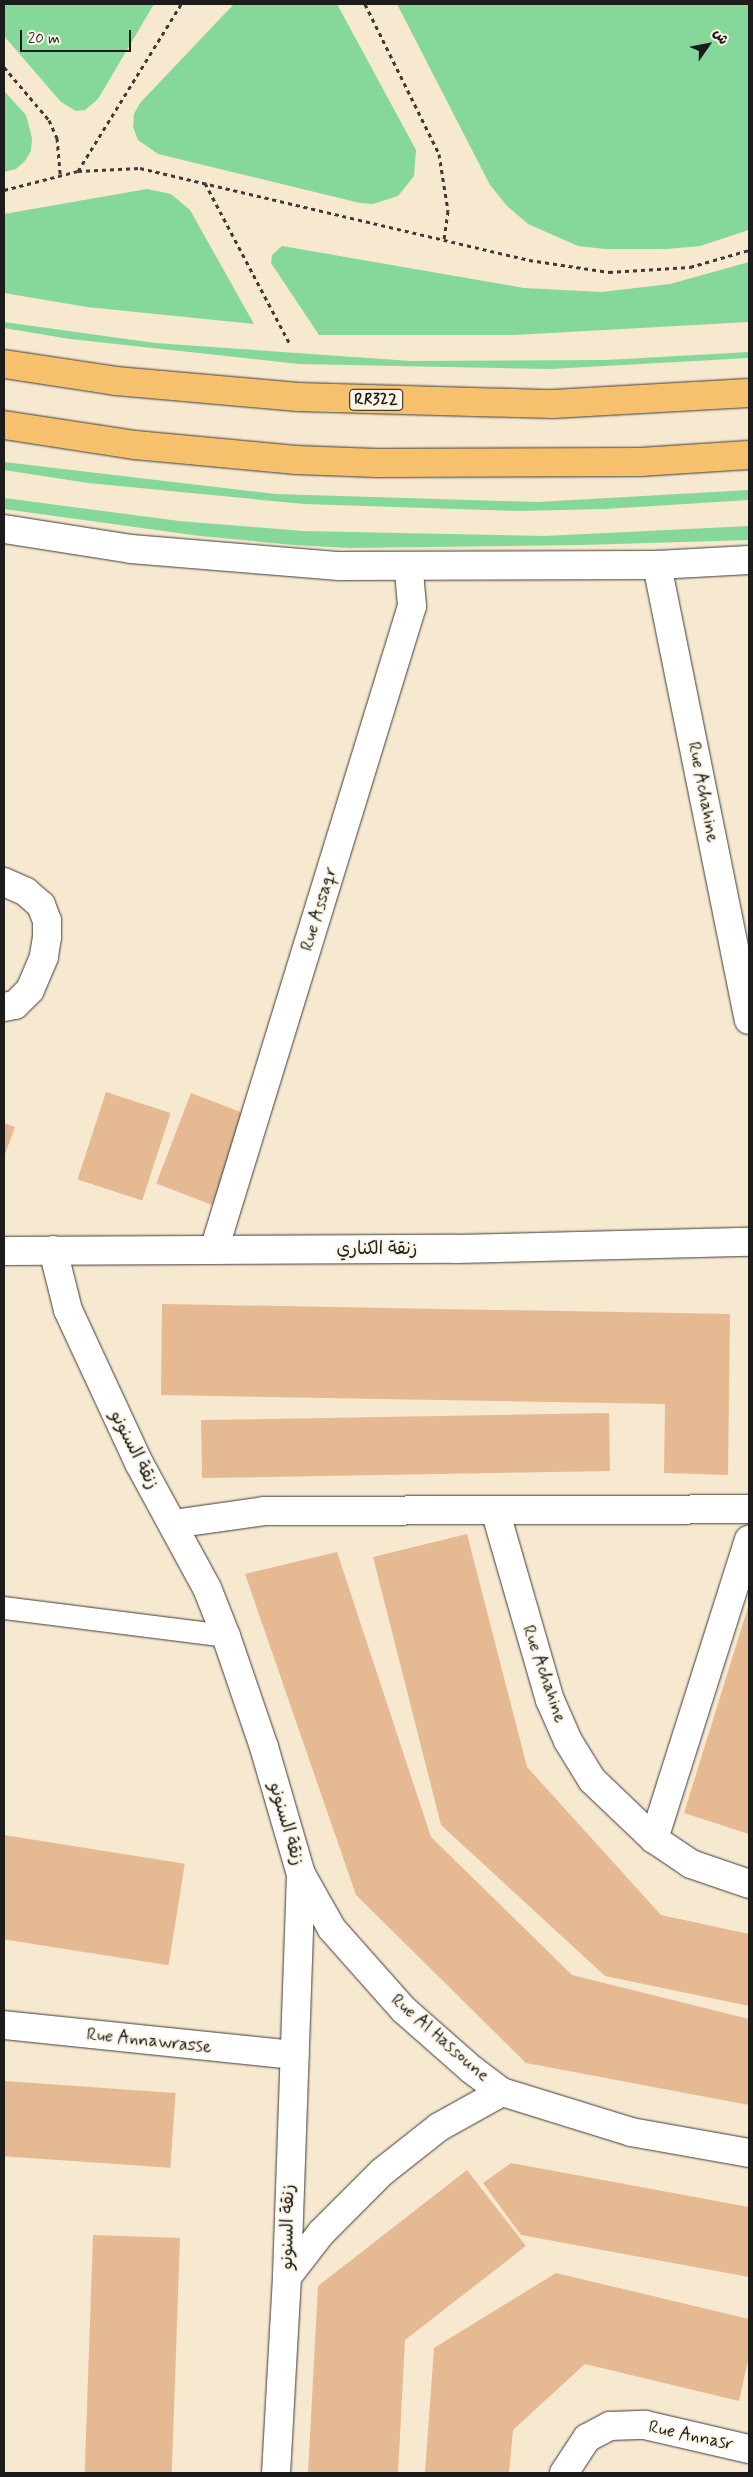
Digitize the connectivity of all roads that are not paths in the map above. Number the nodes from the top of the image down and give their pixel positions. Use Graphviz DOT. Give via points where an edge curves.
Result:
graph roads {
  1 [pos="4,364"];
  2 [pos="749,393"];
  3 [pos="4,425"];
  4 [pos="749,455"];
  5 [pos="4,529"];
  6 [pos="749,560"];
  7 [pos="657,565"];
  8 [pos="409,568"];
  9 [pos="4,882"];
  10 [pos="4,1007"];
  11 [pos="749,1020"];
  12 [pos="749,1242"];
  13 [pos="53,1250"];
  14 [pos="214,1250"];
  15 [pos="4,1251"];
  16 [pos="749,1509"];
  17 [pos="495,1510"];
  18 [pos="174,1524"];
  19 [pos="749,1540"];
  20 [pos="4,1608"];
  21 [pos="226,1636"];
  22 [pos="654,1839"];
  23 [pos="301,1874"];
  24 [pos="749,1884"];
  25 [pos="4,2025"];
  26 [pos="294,2055"];
  27 [pos="502,2092"];
  28 [pos="749,2153"];
  29 [pos="287,2277"];
  30 [pos="749,2449"];
  31 [pos="276,2473"];
  32 [pos="564,2473"];
  1 -- 2 [label="main road, RR322" via="126,382 308,398 553,404"];
  3 -- 4 [label="main road" via="144,446 296,460 377,463 631,462"];
  5 -- 8 [label="street" via="200,556"];
  6 -- 7 [label="street"];
  7 -- 8 [label="street"];
  7 -- 11 [label="street, Rue Achahine"];
  8 -- 14 [label="street, Rue Assaqr" via="412,606"];
  9 -- 10 [label="street" via="26,892 41,906 47,921 47,937 44,957 30,990 15,1005"];
  12 -- 14 [label="street, زنقة الكناري" via="456,1249"];
  13 -- 14 [label="street, زنقة الكناري"];
  13 -- 15 [label="street, زنقة الكناري"];
  13 -- 18 [label="street, زنقة السنونو" via="68,1310 139,1463"];
  16 -- 17 [label="street"];
  17 -- 18 [label="street" via="264,1511"];
  17 -- 22 [label="street, Rue Achahine" via="550,1700 568,1741 592,1780"];
  18 -- 21 [label="street, زنقة السنونو" via="207,1588"];
  19 -- 22 [label="street"];
  20 -- 21 [label="lane"];
  21 -- 23 [label="street, زنقة السنونو" via="264,1747"];
  22 -- 24 [label="street, Rue Achahine" via="692,1864"];
  23 -- 26 [label="street, زنقة السنونو"];
  23 -- 27 [label="street, Rue Al Hassoune" via="332,1929 404,2010 470,2069"];
  25 -- 26 [label="street, Rue Annawrasse"];
  26 -- 29 [label="street, زنقة السنونو"];
  27 -- 28 [label="street, Rue Al Hassoune" via="631,2132"];
  27 -- 29 [label="street" via="439,2127 382,2172 321,2233"];
  29 -- 31 [label="street, زنقة السنونو"];
  30 -- 32 [label="street, Rue Annasr" via="645,2425 610,2426 586,2438"];
}
